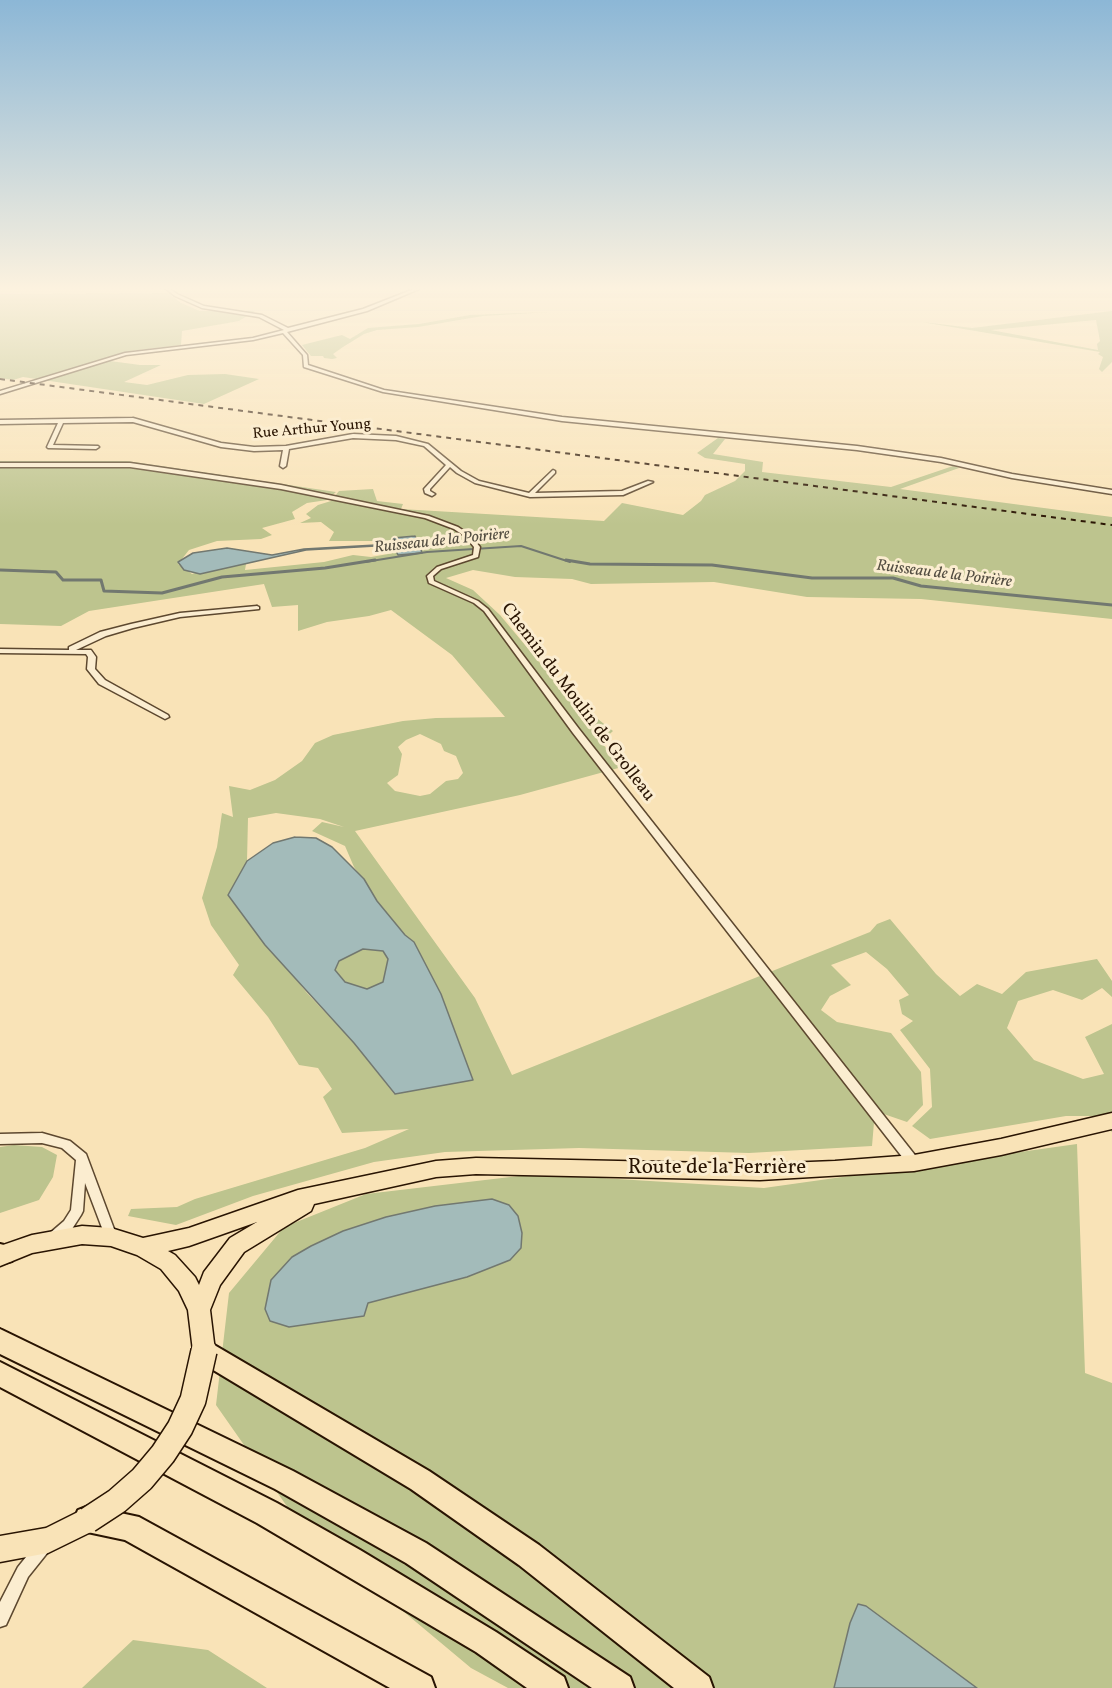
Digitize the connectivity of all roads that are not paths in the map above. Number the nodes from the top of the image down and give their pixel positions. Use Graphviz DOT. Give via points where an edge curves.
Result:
graph roads {
  1 [pos="81,368"];
  2 [pos="312,368"];
  3 [pos="0,393"];
  4 [pos="61,421"];
  5 [pos="0,422"];
  6 [pos="96,447"];
  7 [pos="286,448"];
  8 [pos="450,464"];
  9 [pos="0,465"];
  10 [pos="283,466"];
  11 [pos="553,472"];
  12 [pos="650,482"];
  13 [pos="1112,492"];
  14 [pos="432,494"];
  15 [pos="530,495"];
  16 [pos="257,608"];
  17 [pos="70,650"];
  18 [pos="0,651"];
  19 [pos="165,717"];
  20 [pos="1112,1121"];
  21 [pos="0,1139"];
  22 [pos="82,1158"];
  23 [pos="914,1162"];
  24 [pos="320,1196"];
  25 [pos="111,1237"];
  26 [pos="51,1239"];
  27 [pos="143,1247"];
  28 [pos="1,1255"];
  29 [pos="199,1310"];
  30 [pos="0,1341"];
  31 [pos="204,1351"];
  32 [pos="0,1374"];
  33 [pos="88,1520"];
  34 [pos="48,1540"];
  35 [pos="0,1549"];
  36 [pos="0,1619"];
  37 [pos="420,1688"];
  38 [pos="553,1688"];
  39 [pos="619,1688"];
  40 [pos="698,1688"];
  1 -- 3 [label="street"];
  2 -- 13 [label="street" via="421,398 562,419 856,448"];
  4 -- 5 [label="street, Rue Arthur Young"];
  4 -- 6 [label="street" via="50,447"];
  4 -- 7 [label="street, Rue Arthur Young" via="133,420 221,445"];
  7 -- 8 [label="street, Rue Arthur Young" via="353,436 384,436 426,445"];
  7 -- 10 [label="street"];
  8 -- 14 [label="street" via="427,489"];
  8 -- 15 [label="street, Rue Arthur Young" via="477,482"];
  9 -- 23 [label="street, Chemin du Moulin de Grolleau" via="130,465 281,486 427,517 456,528 477,549 476,556 439,568 430,576 431,582 486,610 576,731"];
  11 -- 15 [label="street"];
  12 -- 15 [label="street, Rue Arthur Young" via="623,493"];
  16 -- 17 [label="street" via="180,615 131,626"];
  17 -- 18 [label="street"];
  17 -- 19 [label="street" via="88,652 92,657 91,669 102,682"];
  20 -- 23 [label="main road, Route de la Ferrière"];
  21 -- 22 [label="street" via="42,1138 66,1144"];
  22 -- 25 [label="street"];
  22 -- 26 [label="street" via="77,1211 68,1226"];
  23 -- 24 [label="main road, Route de la Ferrière" via="760,1172 476,1166 396,1177"];
  24 -- 27 [label="main road, Route de la Ferrière" via="298,1199 189,1237"];
  24 -- 29 [label="main road, Route de la Ferrière" via="237,1245 212,1279"];
  25 -- 26 [label="main road"];
  25 -- 27 [label="main road"];
  26 -- 28 [label="main road"];
  27 -- 29 [label="main road" via="168,1262"];
  29 -- 31 [label="main road"];
  30 -- 39 [label="highway" via="284,1480 416,1553"];
  31 -- 33 [label="main road, bridge" via="193,1400 163,1454 117,1501"];
  31 -- 40 [label="highway" via="420,1480 529,1555"];
  32 -- 38 [label="highway" via="350,1560 486,1642"];
  33 -- 34 [label="main road"];
  33 -- 37 [label="highway" via="129,1527"];
  34 -- 35 [label="main road"];
  34 -- 36 [label="street" via="23,1572"];
}
